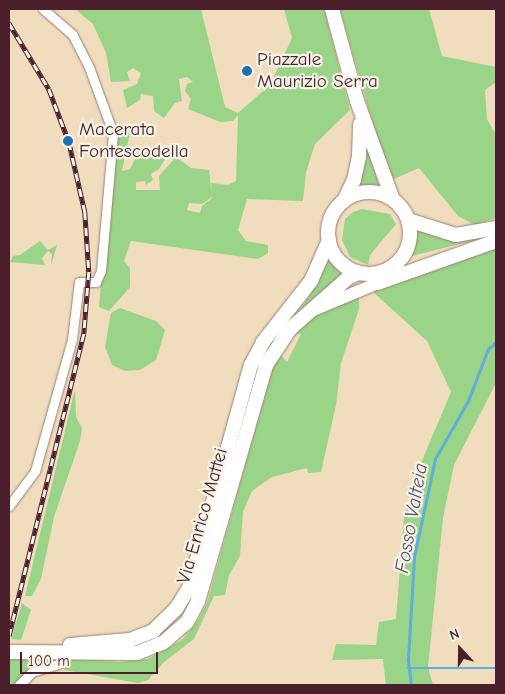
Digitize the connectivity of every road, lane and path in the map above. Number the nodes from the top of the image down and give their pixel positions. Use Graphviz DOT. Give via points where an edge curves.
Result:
graph roads {
  1 [pos="43,9"];
  2 [pos="332,9"];
  3 [pos="357,101"];
  4 [pos="344,201"];
  5 [pos="401,209"];
  6 [pos="496,228"];
  7 [pos="329,240"];
  8 [pos="496,241"];
  9 [pos="393,266"];
  10 [pos="371,276"];
  11 [pos="305,315"];
  12 [pos="9,506"];
  13 [pos="9,648"];
  14 [pos="9,652"];
  15 [pos="68,653"];
  16 [pos="18,685"];
  1 -- 12 [label="street" via="73,35 89,67 113,133 101,271 96,282 79,282 72,339 35,471"];
  2 -- 3 [label="main road"];
  3 -- 4 [label="main road" via="359,156 354,180"];
  3 -- 5 [label="main road"];
  4 -- 5 [label="main road" via="370,192"];
  4 -- 7 [label="main road" via="332,215"];
  5 -- 6 [label="main road" via="456,235"];
  5 -- 9 [label="main road" via="408,247"];
  7 -- 10 [label="main road" via="340,262"];
  7 -- 13 [label="main road, Via Enrico Mattei" via="311,281 263,342 251,365 189,588 176,609 153,631 130,640"];
  8 -- 9 [label="main road"];
  8 -- 10 [label="main road"];
  9 -- 10 [label="main road"];
  10 -- 11 [label="main road" via="361,290"];
  10 -- 11 [label="main road, Via Enrico Mattei" via="349,278"];
  11 -- 15 [label="main road, Via Enrico Mattei" via="290,329 266,365 198,601 187,622 164,642 137,653"];
  14 -- 15 [label="main road, Via Enrico Mattei"];
  15 -- 16 [label="street" via="61,663 32,672"];
}
